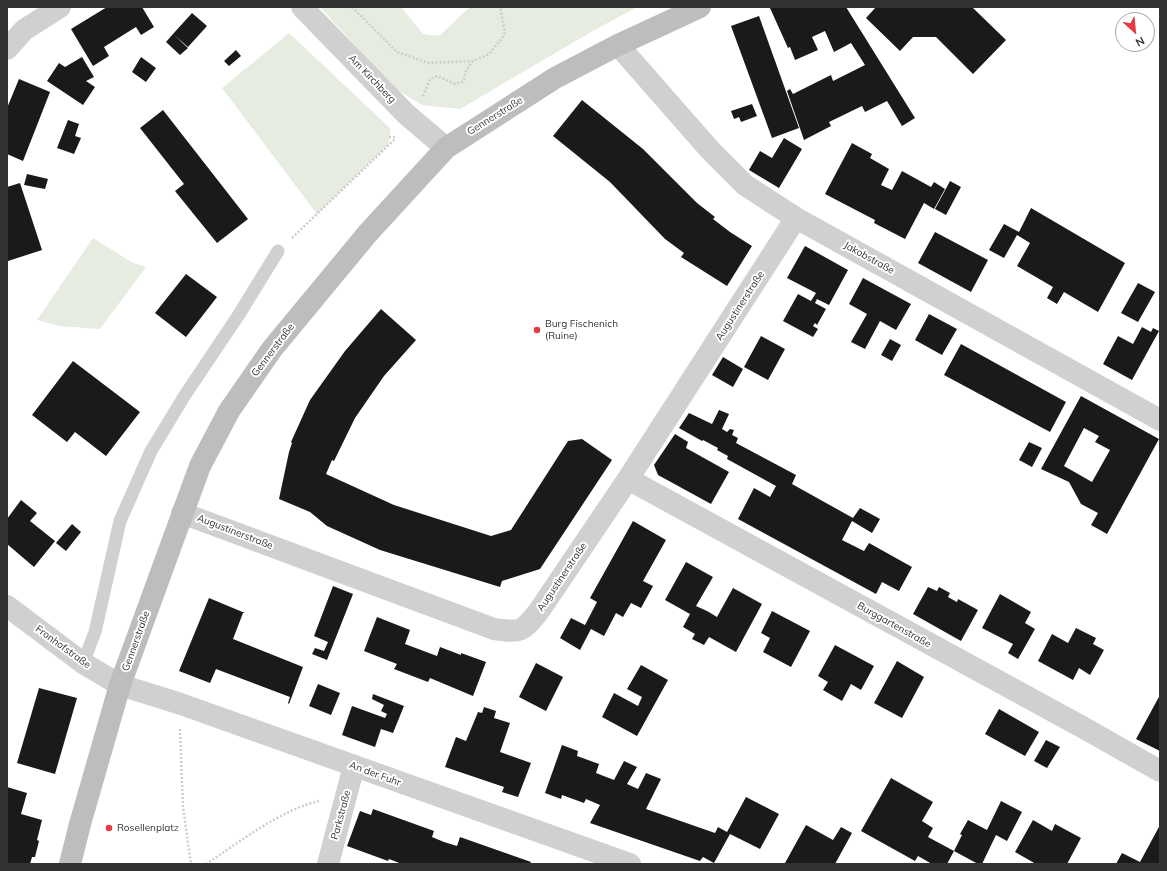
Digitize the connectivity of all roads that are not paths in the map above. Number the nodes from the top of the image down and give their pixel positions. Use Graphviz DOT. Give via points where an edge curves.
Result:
graph roads {
  1 [pos="60,7"];
  2 [pos="302,7"];
  3 [pos="700,7"];
  4 [pos="618,45"];
  5 [pos="7,49"];
  6 [pos="446,148"];
  7 [pos="796,218"];
  8 [pos="278,251"];
  9 [pos="1160,420"];
  10 [pos="628,479"];
  11 [pos="182,513"];
  12 [pos="7,606"];
  13 [pos="83,663"];
  14 [pos="120,685"];
  15 [pos="354,766"];
  16 [pos="1160,772"];
  17 [pos="70,864"];
  18 [pos="328,864"];
  19 [pos="630,864"];
  1 -- 5 [label="street" via="24,30"];
  2 -- 6 [label="street, Am Kirchberg" via="417,112"];
  3 -- 4 [label="street, Gennerstraße"];
  4 -- 6 [label="street, Gennerstraße" via="555,78"];
  4 -- 7 [label="street, Jakobstraße" via="710,150 745,185"];
  6 -- 11 [label="street, Gennerstraße" via="368,233 272,349 229,411 200,466"];
  7 -- 9 [label="street, Jakobstraße"];
  7 -- 10 [label="street, Augustinerstraße"];
  8 -- 13 [label="lane" via="151,451 120,521 95,632"];
  10 -- 11 [label="street, Augustinerstraße" via="539,611 525,628 515,632 494,629"];
  10 -- 16 [label="street, Burggartenstraße" via="1077,724"];
  11 -- 14 [label="street, Gennerstraße"];
  12 -- 13 [label="street, Fronhofstraße"];
  13 -- 14 [label="street, Fronhofstraße"];
  14 -- 15 [label="street, An der Fuhr"];
  14 -- 17 [label="street, Gennerstraße"];
  15 -- 18 [label="street, Parkstraße"];
  15 -- 19 [label="street, An der Fuhr"];
}
